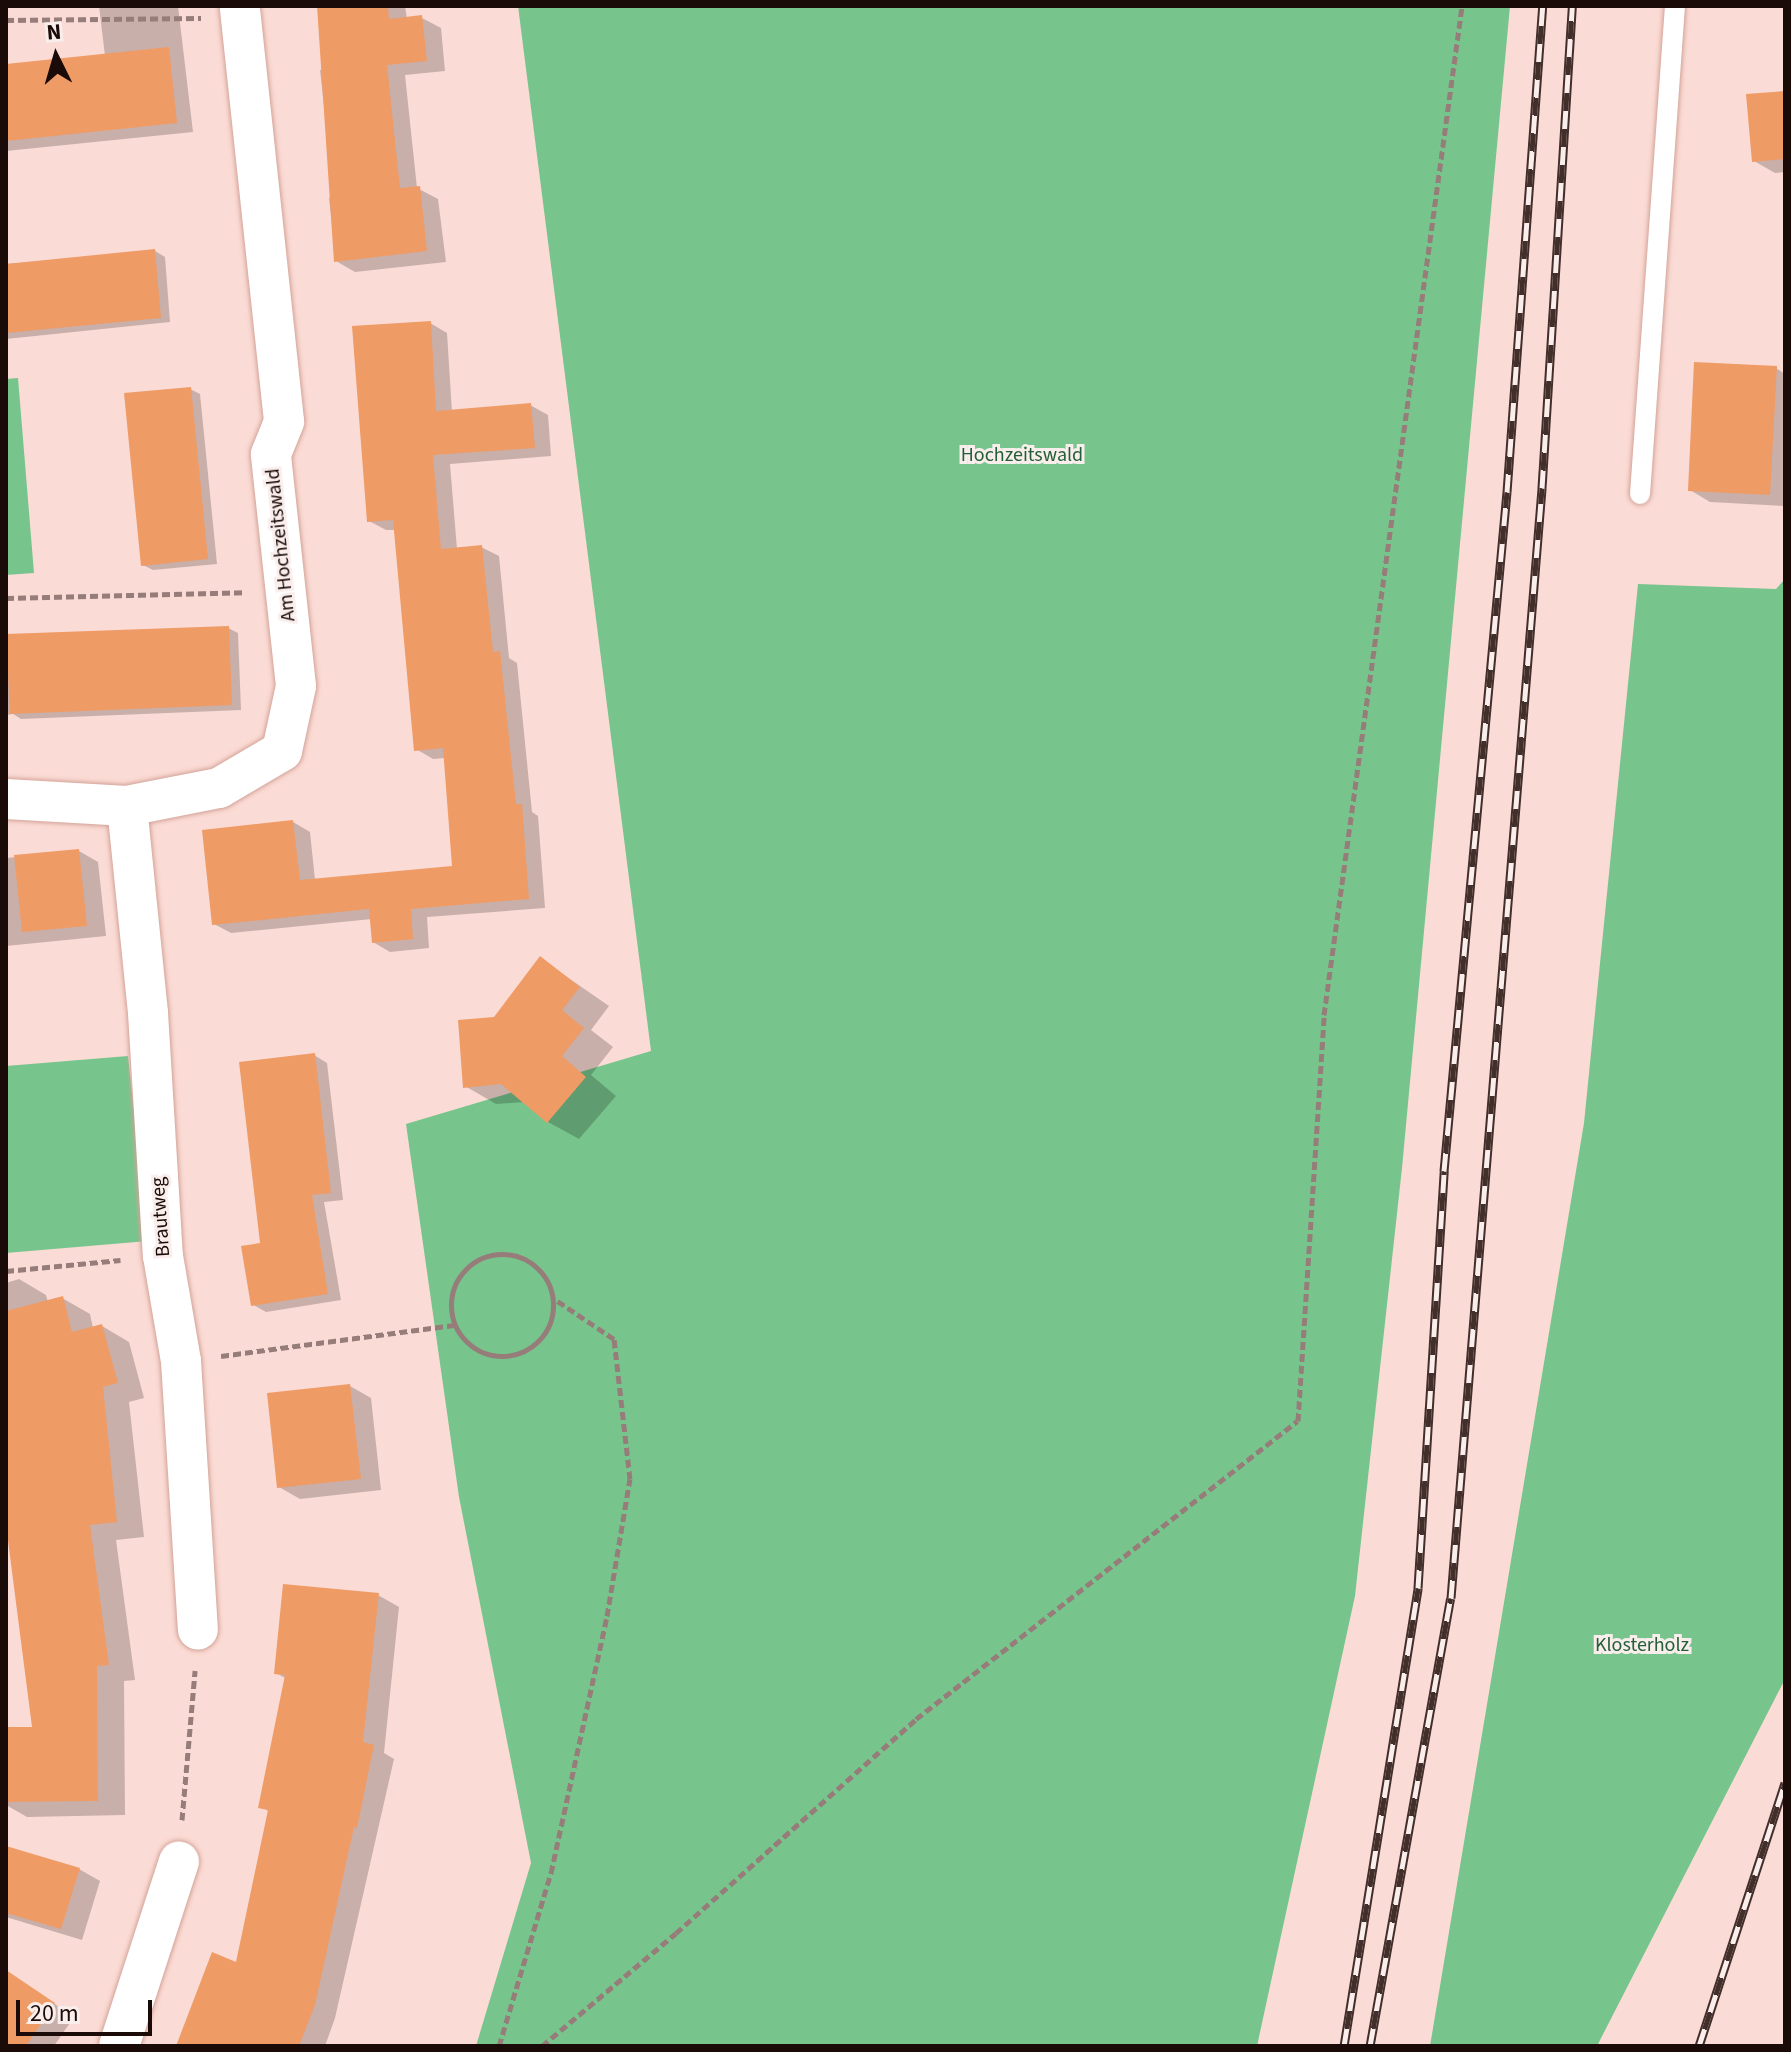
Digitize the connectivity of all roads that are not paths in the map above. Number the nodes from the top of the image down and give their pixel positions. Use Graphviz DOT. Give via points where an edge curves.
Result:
graph roads {
  1 [pos="1675,6"];
  2 [pos="241,12"];
  3 [pos="1640,494"];
  4 [pos="6,799"];
  5 [pos="127,806"];
  6 [pos="198,1629"];
  7 [pos="179,1861"];
  8 [pos="119,2046"];
  1 -- 3 [label="lane"];
  2 -- 5 [label="street, Am Hochzeitswald" via="284,421 271,454 296,686 282,751 219,788"];
  4 -- 5 [label="street, Am Hochzeitswald"];
  5 -- 6 [label="street, Brautweg" via="148,1013 163,1256 181,1361"];
  7 -- 8 [label="street"];
}
